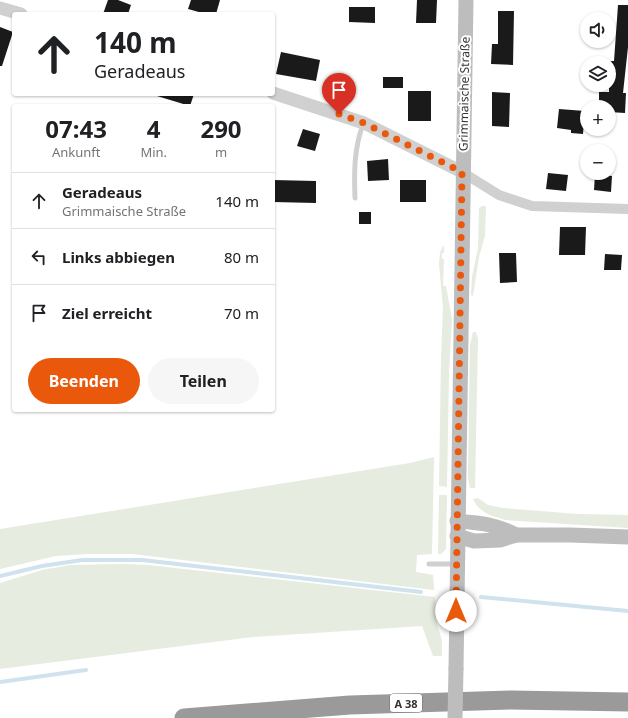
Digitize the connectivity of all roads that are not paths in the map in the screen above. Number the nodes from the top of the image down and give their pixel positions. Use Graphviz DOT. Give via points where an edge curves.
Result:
graph roads {
  1 [pos="466,0"];
  2 [pos="0,8"];
  3 [pos="14,12"];
  4 [pos="275,94"];
  5 [pos="364,123"];
  6 [pos="462,172"];
  7 [pos="355,198"];
  8 [pos="628,209"];
  9 [pos="457,528"];
  10 [pos="628,537"];
  11 [pos="429,564"];
  12 [pos="456,564"];
  13 [pos="628,702"];
  14 [pos="184,718"];
  15 [pos="455,718"];
  1 -- 6 [label="main road, Grimmaische Straße"];
  2 -- 3 [label="street"];
  4 -- 5 [label="street"];
  5 -- 6 [label="street"];
  5 -- 7 [label="lane" via="357,140 354,166"];
  6 -- 8 [label="street" via="499,195 532,206"];
  6 -- 9 [label="main road, Grimmaische Straße"];
  9 -- 10 [label="main road" via="485,524 500,527 516,536"];
  9 -- 12 [label="main road, Grimmaische Straße"];
  11 -- 12 [label="lane"];
  12 -- 15 [label="main road, Grimmaische Straße, bridge"];
  13 -- 14 [label="highway, A 38" via="511,700 350,705"];
}
